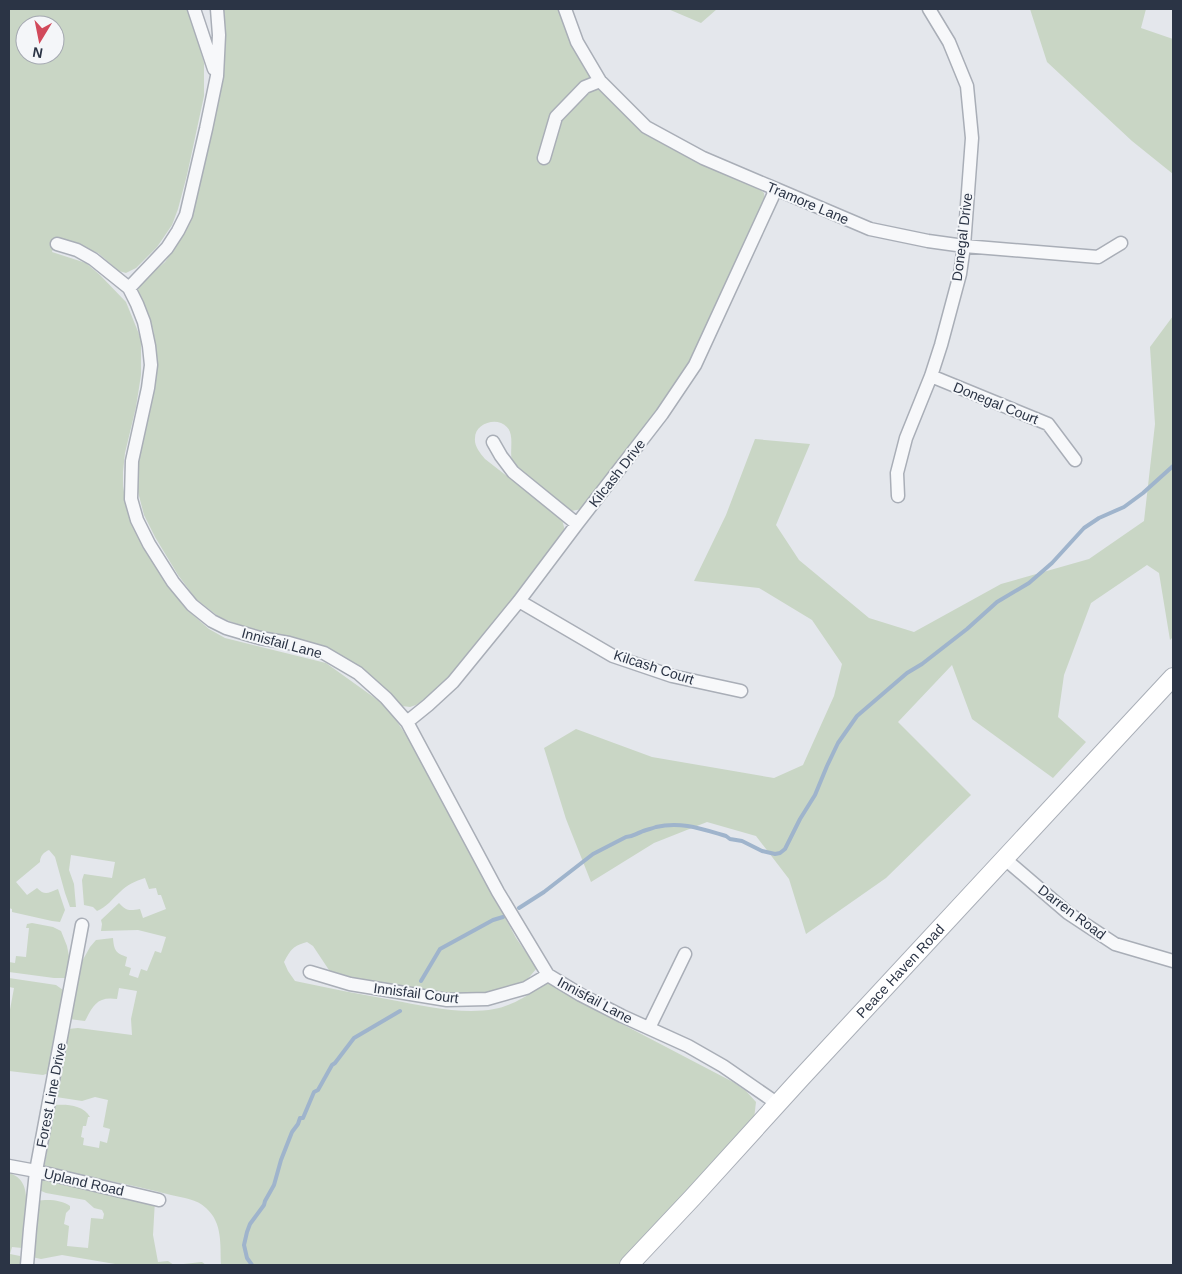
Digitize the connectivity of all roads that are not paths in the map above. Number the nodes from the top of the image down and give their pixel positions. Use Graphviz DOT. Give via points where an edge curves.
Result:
graph roads {
  1 [pos="194,9"];
  2 [pos="217,9"];
  3 [pos="565,9"];
  4 [pos="929,9"];
  5 [pos="216,76"];
  6 [pos="600,81"];
  7 [pos="544,158"];
  8 [pos="776,189"];
  9 [pos="1121,243"];
  10 [pos="57,244"];
  11 [pos="964,246"];
  12 [pos="129,288"];
  13 [pos="931,376"];
  14 [pos="493,442"];
  15 [pos="1076,460"];
  16 [pos="898,496"];
  17 [pos="577,524"];
  18 [pos="519,602"];
  19 [pos="1173,677"];
  20 [pos="741,691"];
  21 [pos="407,722"];
  22 [pos="1005,859"];
  23 [pos="82,925"];
  24 [pos="685,954"];
  25 [pos="1173,962"];
  26 [pos="310,972"];
  27 [pos="548,975"];
  28 [pos="649,1028"];
  29 [pos="778,1104"];
  30 [pos="9,1166"];
  31 [pos="36,1171"];
  32 [pos="159,1200"];
  33 [pos="27,1265"];
  34 [pos="629,1265"];
  1 -- 5 [label="street"];
  2 -- 5 [label="street"];
  3 -- 6 [label="street, Tramore Lane" via="577,42"];
  4 -- 11 [label="street, Donegal Drive" via="949,42 967,86 972,138"];
  5 -- 12 [label="street" via="186,215 167,248"];
  6 -- 7 [label="street" via="585,87 556,117"];
  6 -- 8 [label="street, Tramore Lane" via="646,127 703,158"];
  8 -- 11 [label="street, Tramore Lane" via="870,229"];
  8 -- 17 [label="street, Kilcash Drive" via="695,365 662,414"];
  9 -- 11 [label="street, Tramore Lane" via="1098,257"];
  10 -- 12 [label="street, Innisfail Lane" via="93,259"];
  11 -- 13 [label="street, Donegal Drive" via="960,274"];
  12 -- 21 [label="street, Innisfail Lane" via="144,322 151,365 132,461 131,499 136,520 172,582 192,605 226,628 324,654 358,673"];
  13 -- 15 [label="street, Donegal Court" via="1048,424"];
  13 -- 16 [label="street, Donegal Drive" via="906,438 897,474"];
  14 -- 17 [label="street" via="513,472"];
  17 -- 18 [label="street, Kilcash Drive"];
  18 -- 20 [label="street, Kilcash Court" via="613,656 672,676"];
  18 -- 21 [label="street, Kilcash Drive" via="453,682"];
  19 -- 22 [label="main road, Peace Haven Road"];
  21 -- 27 [label="street, Innisfail Lane" via="498,892"];
  22 -- 25 [label="street, Darren Road" via="1068,913 1115,944"];
  22 -- 29 [label="main road, Peace Haven Road"];
  23 -- 31 [label="street, Forest Line Drive"];
  24 -- 28 [label="street"];
  26 -- 27 [label="street, Innisfail Court" via="350,984 446,1000 487,999 526,988"];
  27 -- 28 [label="street, Innisfail Lane"];
  28 -- 29 [label="street, Innisfail Lane" via="723,1066"];
  29 -- 34 [label="main road, Peace Haven Road"];
  30 -- 31 [label="street, Upland Road"];
  31 -- 32 [label="street, Upland Road"];
  31 -- 33 [label="street, Forest Line Drive"];
}
